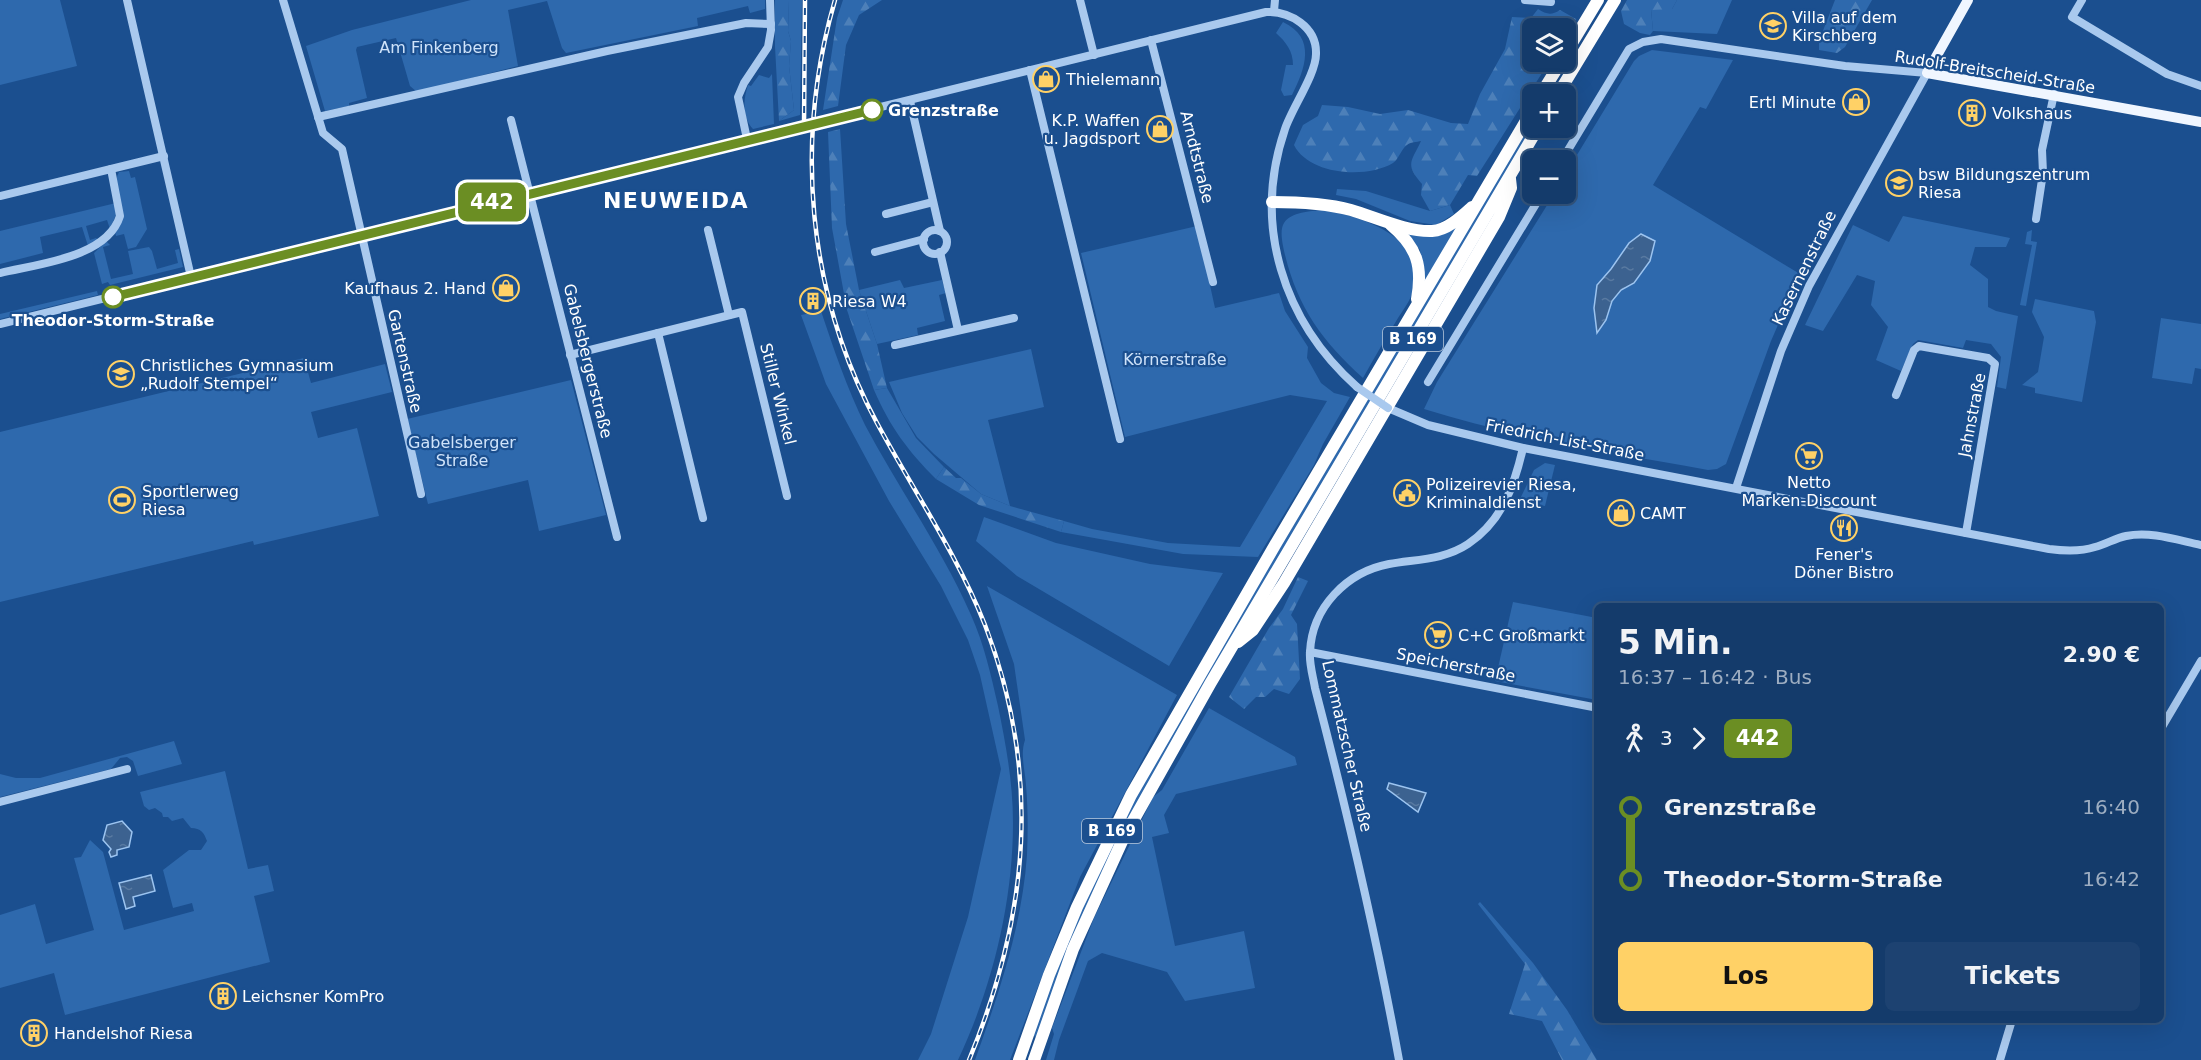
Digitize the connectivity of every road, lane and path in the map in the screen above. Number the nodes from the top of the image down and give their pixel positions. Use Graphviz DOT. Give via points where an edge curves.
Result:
graph roads {
  1 [pos="127,0"];
  2 [pos="770,0"];
  3 [pos="1080,0"];
  4 [pos="1275,0"];
  5 [pos="1525,0"];
  6 [pos="1598,0"];
  7 [pos="1615,0"];
  8 [pos="1968,0"];
  9 [pos="2082,0"];
  10 [pos="285,1"];
  11 [pos="1551,2"];
  12 [pos="1274,11"];
  13 [pos="771,24"];
  14 [pos="1576,36"];
  15 [pos="1151,40"];
  16 [pos="1094,55"];
  17 [pos="1029,70"];
  18 [pos="1927,74"];
  19 [pos="1564,84"];
  20 [pos="2201,86"];
  21 [pos="2054,94"];
  22 [pos="910,101"];
  23 [pos="318,117"];
  24 [pos="511,120"];
  25 [pos="2201,122"];
  26 [pos="1522,128"];
  27 [pos="1533,138"];
  28 [pos="747,139"];
  29 [pos="1568,150"];
  30 [pos="164,156"];
  31 [pos="111,169"];
  32 [pos="1510,175"];
  33 [pos="530,193"];
  34 [pos="0,196"];
  35 [pos="1479,201"];
  36 [pos="933,202"];
  37 [pos="1272,202"];
  38 [pos="1536,204"];
  39 [pos="886,214"];
  40 [pos="2036,219"];
  41 [pos="1390,224"];
  42 [pos="708,230"];
  43 [pos="940,231"];
  44 [pos="360,235"];
  45 [pos="924,239"];
  46 [pos="875,252"];
  47 [pos="940,252"];
  48 [pos="0,273"];
  49 [pos="191,277"];
  50 [pos="1213,282"];
  51 [pos="1415,308"];
  52 [pos="729,315"];
  53 [pos="1014,318"];
  54 [pos="0,324"];
  55 [pos="958,330"];
  56 [pos="658,333"];
  57 [pos="895,345"];
  58 [pos="570,355"];
  59 [pos="1428,381"];
  60 [pos="1896,395"];
  61 [pos="1388,408"];
  62 [pos="1120,439"];
  63 [pos="1523,448"];
  64 [pos="1736,488"];
  65 [pos="421,494"];
  66 [pos="788,496"];
  67 [pos="703,518"];
  68 [pos="1966,533"];
  69 [pos="617,537"];
  70 [pos="2201,544"];
  71 [pos="1232,647"];
  72 [pos="1310,652"];
  73 [pos="2201,661"];
  74 [pos="1594,707"];
  75 [pos="2164,723"];
  76 [pos="127,769"];
  77 [pos="0,802"];
  78 [pos="2011,1023"];
  79 [pos="1019,1060"];
  80 [pos="1034,1060"];
  81 [pos="1399,1060"];
  82 [pos="2000,1060"];
  1 -- 30 [label="street"];
  2 -- 13 [label="street"];
  3 -- 16 [label="street"];
  4 -- 12 [label="street"];
  5 -- 11 [label="street"];
  6 -- 14 [label="highway"];
  7 -- 19 [label="highway"];
  8 -- 18 [label="main road"];
  9 -- 20 [label="street" via="2072,17 2167,74"];
  10 -- 23 [label="street"];
  12 -- 15 [label="street"];
  12 -- 37 [label="street, Friedrich-List-Straße" via="1300,21 1310,34 1316,53 1312,72 1293,106 1280,146"];
  13 -- 23 [label="street" via="746,23 607,51"];
  13 -- 28 [label="street" via="768,47 738,97"];
  15 -- 16 [label="street"];
  15 -- 50 [label="street, Arndtstraße"];
  16 -- 17 [label="street"];
  17 -- 22 [label="street"];
  17 -- 62 [label="street"];
  18 -- 21 [label="main road, Rudolf-Breitscheid-Straße"];
  18 -- 29 [label="street, Rudolf-Breitscheid-Straße" via="1649,40 1629,49"];
  18 -- 64 [label="street, Kasernenstraße" via="1809,286 1781,351"];
  21 -- 25 [label="main road, Rudolf-Breitscheid-Straße"];
  21 -- 40 [label="street" via="2042,150"];
  22 -- 28 [label="street, bridge"];
  22 -- 36 [label="street"];
  23 -- 44 [label="street, Gartenstraße" via="326,138 342,149"];
  24 -- 33 [label="street, Gabelsbergerstraße"];
  26 -- 35 [label="highway, B 169"];
  27 -- 32 [label="highway, B 169"];
  28 -- 33 [label="street"];
  30 -- 31 [label="street"];
  30 -- 49 [label="street"];
  31 -- 34 [label="street"];
  31 -- 48 [label="street" via="120,216 105,239 86,252"];
  32 -- 61 [label="highway" via="1511,188 1499,217"];
  32 -- 71 [label="highway, B 169"];
  33 -- 44 [label="street"];
  33 -- 58 [label="street, Gabelsbergerstraße"];
  35 -- 41 [label="highway" via="1449,226 1432,231"];
  35 -- 51 [label="highway, B 169"];
  36 -- 39 [label="street"];
  36 -- 43 [label="street"];
  37 -- 41 [label="highway" via="1324,204"];
  37 -- 61 [label="street, Friedrich-List-Straße, bridge" via="1277,256 1299,316 1322,351 1357,387"];
  38 -- 59 [label="street"];
  41 -- 51 [label="highway" via="1413,248 1418,262"];
  42 -- 52 [label="street"];
  43 -- 45 [label="street" via="929,232"];
  43 -- 47 [label="street" via="947,243"];
  44 -- 49 [label="street"];
  44 -- 65 [label="street, Gartenstraße"];
  45 -- 46 [label="street"];
  45 -- 47 [label="street" via="929,252"];
  47 -- 55 [label="street"];
  49 -- 54 [label="street"];
  51 -- 79 [label="highway, B 169" via="1117,821 1049,975"];
  52 -- 56 [label="street"];
  52 -- 66 [label="street, Stiller Winkel" via="742,312"];
  53 -- 55 [label="street"];
  55 -- 57 [label="street"];
  56 -- 58 [label="street"];
  56 -- 67 [label="street"];
  58 -- 69 [label="street, Gabelsbergerstraße"];
  60 -- 68 [label="street, Jahnstraße" via="1919,346 1988,358 1995,364"];
  61 -- 63 [label="street, Friedrich-List-Straße" via="1428,425"];
  61 -- 71 [label="highway" via="1284,583 1253,630"];
  63 -- 64 [label="street, Friedrich-List-Straße"];
  63 -- 72 [label="street, Lommatzscher Straße" via="1510,495 1481,535 1452,553 1375,568 1342,585 1319,617"];
  64 -- 68 [label="street, Friedrich-List-Straße"];
  68 -- 70 [label="street, Friedrich-List-Straße" via="2071,551 2136,535"];
  71 -- 80 [label="highway, B 169" via="1110,866 1061,981"];
  72 -- 74 [label="street, Speicherstraße"];
  72 -- 81 [label="street, Lommatzscher Straße" via="1315,688 1380,955"];
  73 -- 75 [label="street"];
  76 -- 77 [label="street"];
  78 -- 82 [label="street"];
}
